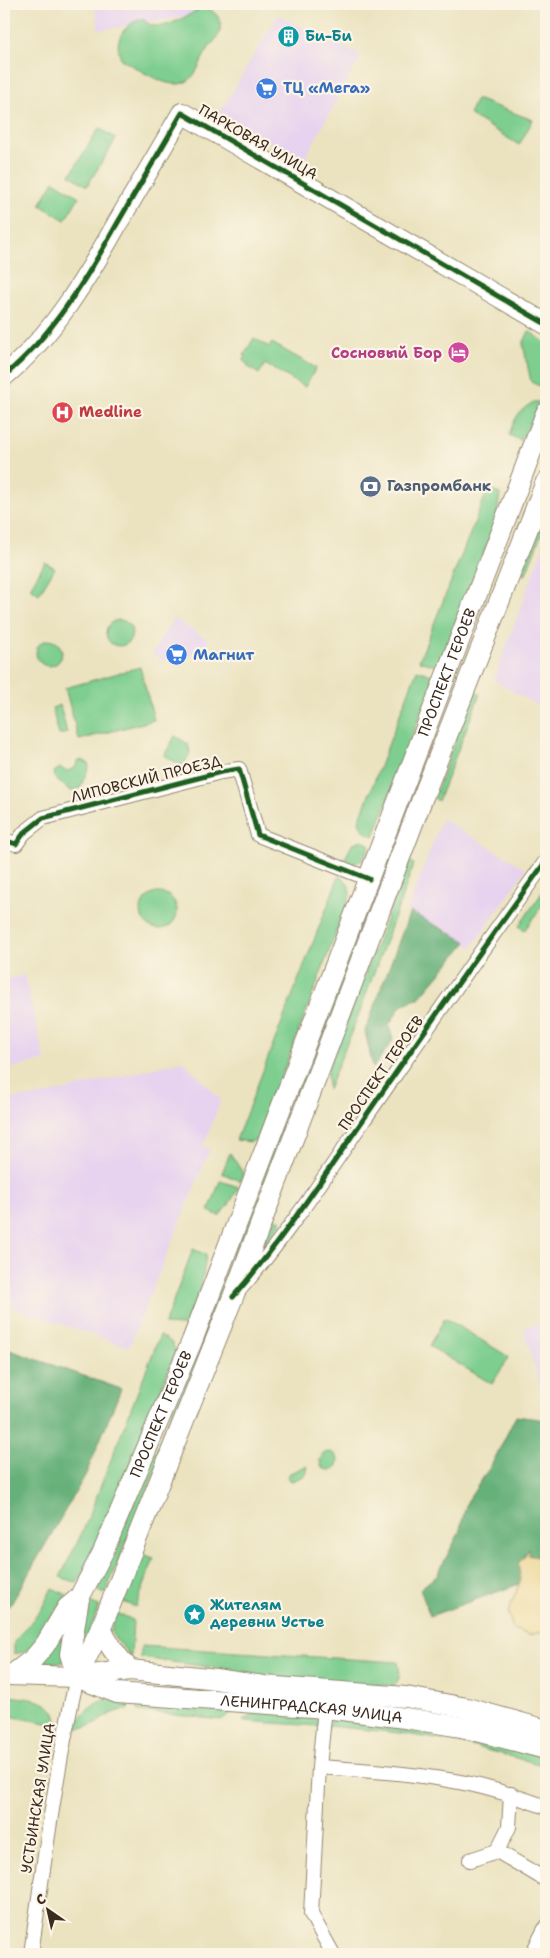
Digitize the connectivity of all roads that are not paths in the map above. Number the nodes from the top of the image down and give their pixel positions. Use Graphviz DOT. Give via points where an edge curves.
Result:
graph roads {
  1 [pos="546,324"];
  2 [pos="4,376"];
  3 [pos="546,413"];
  4 [pos="546,482"];
  5 [pos="4,840"];
  6 [pos="546,861"];
  7 [pos="369,879"];
  8 [pos="233,1297"];
  9 [pos="79,1598"];
  10 [pos="101,1628"];
  11 [pos="130,1670"];
  12 [pos="8,1675"];
  13 [pos="77,1678"];
  14 [pos="325,1708"];
  15 [pos="546,1730"];
  16 [pos="546,1749"];
  17 [pos="319,1767"];
  18 [pos="511,1794"];
  19 [pos="546,1807"];
  20 [pos="497,1851"];
  21 [pos="470,1860"];
  22 [pos="546,1880"];
  23 [pos="546,1927"];
  24 [pos="32,1954"];
  25 [pos="333,1954"];
  26 [pos="532,1954"];
  1 -- 2 [label="main road, ПАРКОВАЯ УЛИЦА" via="182,113 84,281 52,327"];
  3 -- 7 [label="main road, ПРОСПЕКТ ГЕРОЕВ"];
  4 -- 8 [label="main road, ПРОСПЕКТ ГЕРОЕВ"];
  5 -- 7 [label="street, ЛИПОВСКИЙ ПРОЕЗД" via="16,844 43,818 221,772 240,770 258,835"];
  6 -- 8 [label="street, ПРОСПЕКТ ГЕРОЕВ" via="302,1208 261,1265"];
  7 -- 9 [label="main road, ПРОСПЕКТ ГЕРОЕВ" via="192,1342 103,1552"];
  8 -- 10 [label="main road, ПРОСПЕКТ ГЕРОЕВ"];
  9 -- 12 [label="main road" via="67,1608 34,1658"];
  9 -- 13 [label="main road" via="70,1654"];
  10 -- 11 [label="main road" via="108,1645"];
  10 -- 13 [label="main road, ПРОСПЕКТ ГЕРОЕВ"];
  11 -- 13 [label="main road, ЛЕНИНГРАДСКАЯ УЛИЦА"];
  11 -- 15 [label="main road, ЛЕНИНГРАДСКАЯ УЛИЦА" via="264,1686 406,1697 467,1708"];
  12 -- 13 [label="main road, ЛЕНИНГРАДСКАЯ УЛИЦА"];
  13 -- 14 [label="main road, ЛЕНИНГРАДСКАЯ УЛИЦА" via="117,1693"];
  13 -- 24 [label="street, УСТЬИНСКАЯ УЛИЦА" via="47,1839"];
  14 -- 16 [label="main road, ЛЕНИНГРАДСКАЯ УЛИЦА" via="462,1727"];
  14 -- 17 [label="street"];
  17 -- 18 [label="street" via="455,1781"];
  17 -- 25 [label="street" via="311,1914"];
  18 -- 19 [label="street"];
  18 -- 20 [label="street" via="509,1827"];
  20 -- 21 [label="street"];
  20 -- 22 [label="street"];
  23 -- 26 [label="street"];
}
